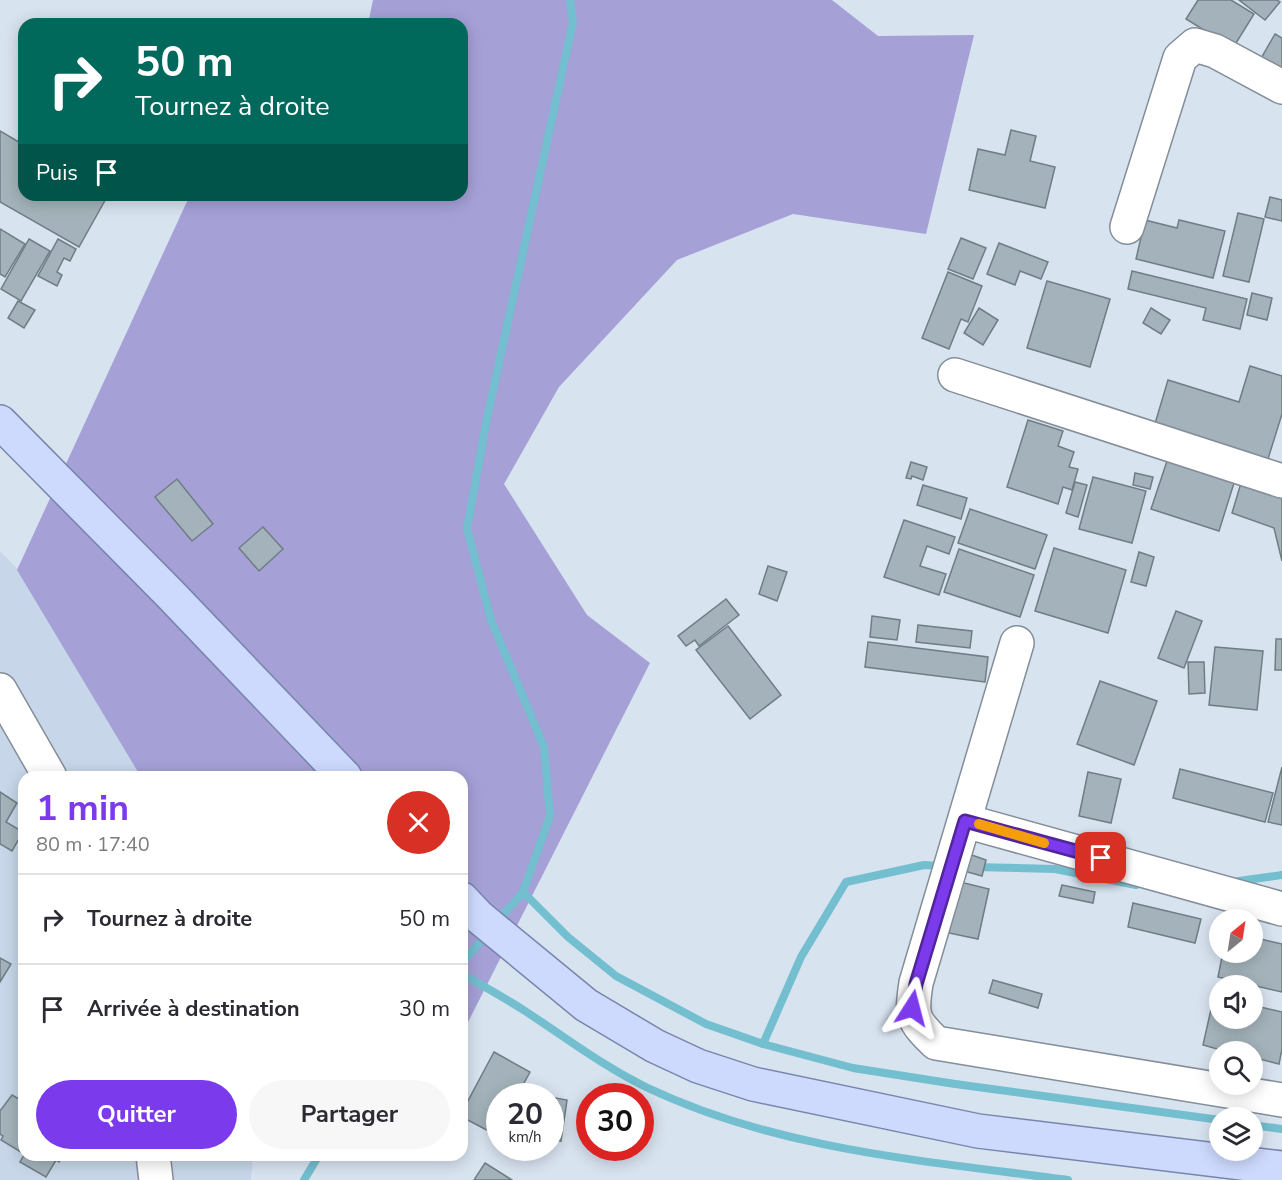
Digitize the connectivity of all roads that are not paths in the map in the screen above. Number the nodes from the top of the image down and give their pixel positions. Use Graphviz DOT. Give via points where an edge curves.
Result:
graph roads {
  1 [pos="1282,87"];
  2 [pos="1127,228"];
  3 [pos="955,375"];
  4 [pos="0,422"];
  5 [pos="1282,481"];
  6 [pos="1017,643"];
  7 [pos="0,690"];
  8 [pos="47,771"];
  9 [pos="339,771"];
  10 [pos="965,821"];
  11 [pos="470,908"];
  12 [pos="1282,909"];
  13 [pos="1282,1100"];
  14 [pos="154,1161"];
  15 [pos="1282,1168"];
  16 [pos="156,1180"];
  1 -- 2 [label="street" via="1215,51 1195,45 1180,58"];
  3 -- 5 [label="street"];
  4 -- 9 [label="main road"];
  6 -- 10 [label="street"];
  7 -- 8 [label="street"];
  10 -- 12 [label="street"];
  10 -- 13 [label="street" via="912,1008 920,1028 936,1043"];
  11 -- 15 [label="main road" via="586,1005 655,1046 698,1066 753,1084 978,1131"];
  14 -- 16 [label="street"];
}
